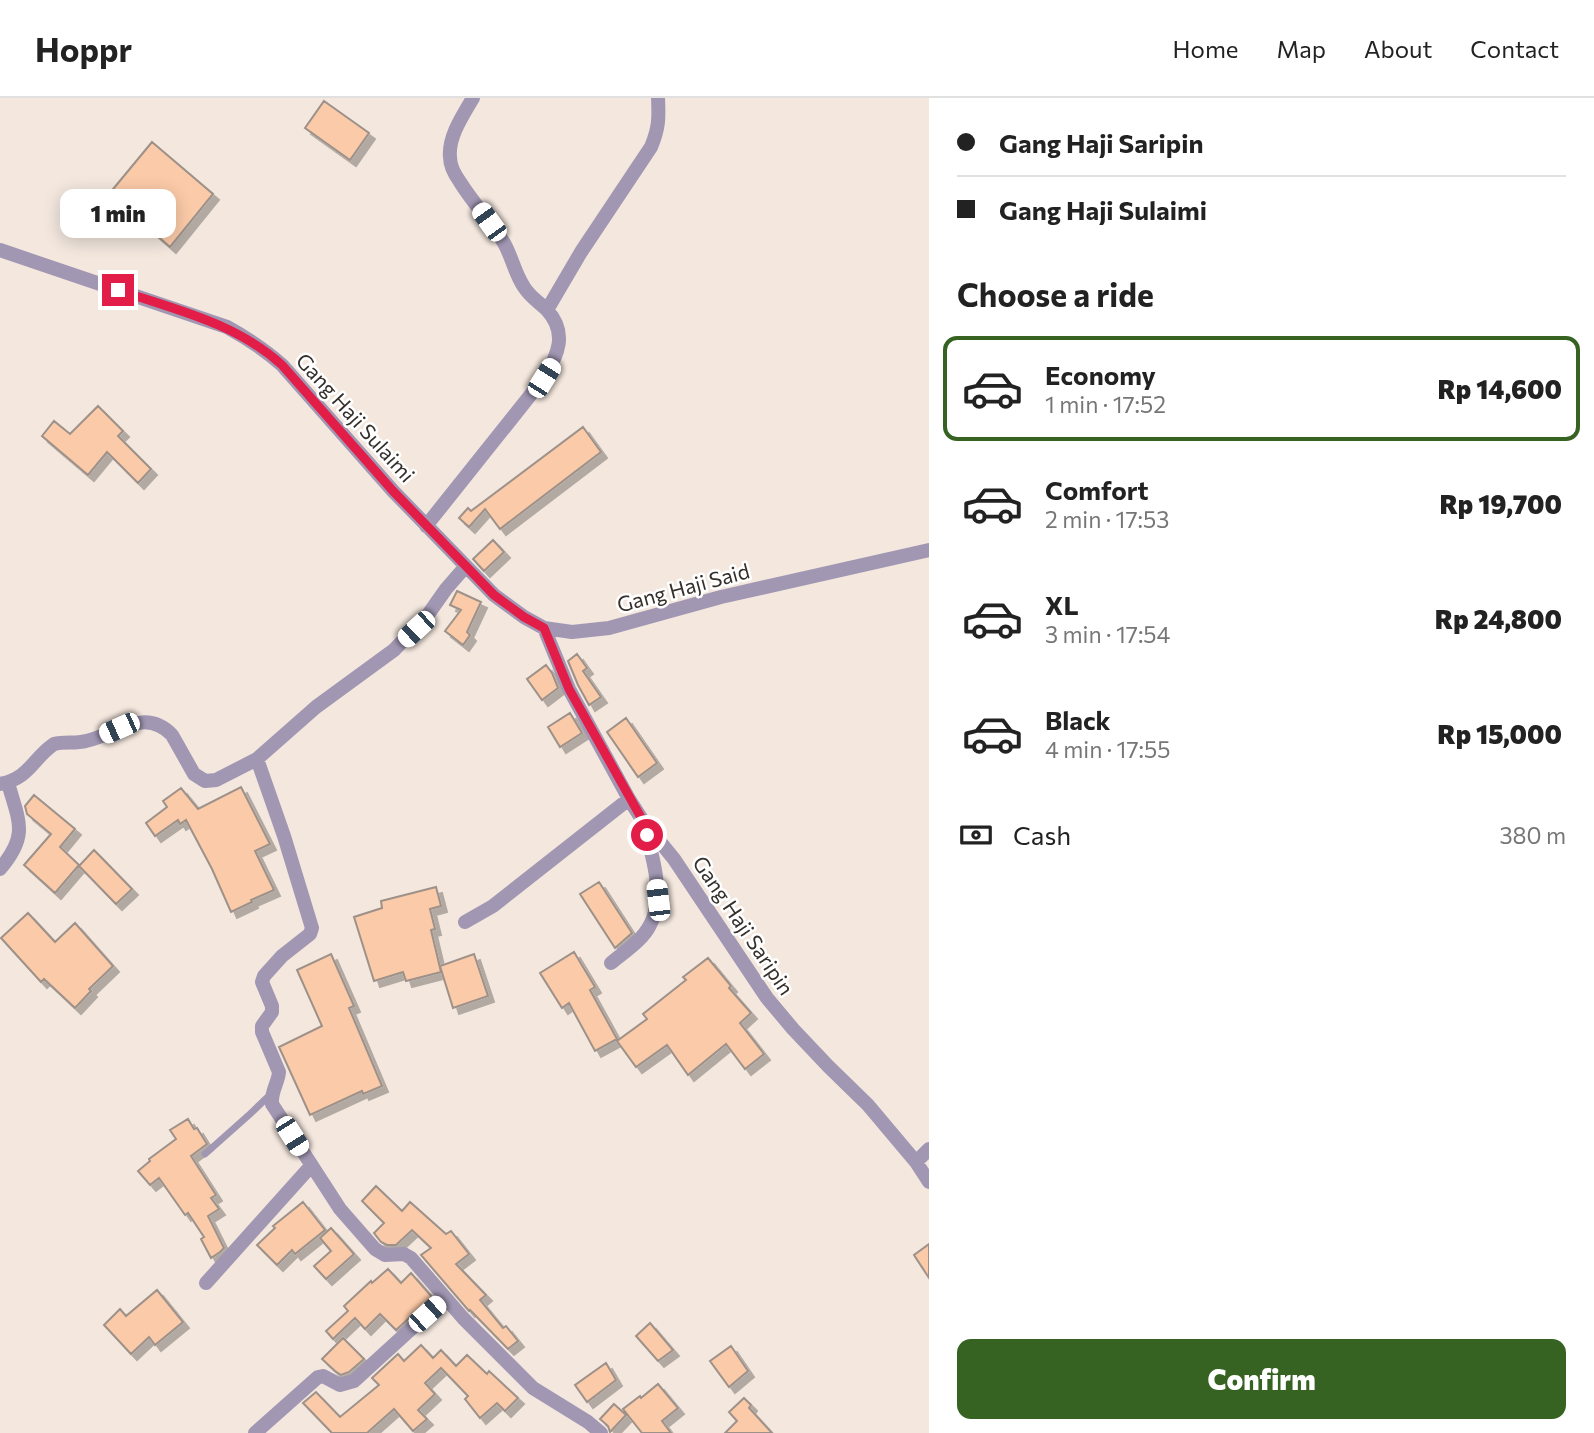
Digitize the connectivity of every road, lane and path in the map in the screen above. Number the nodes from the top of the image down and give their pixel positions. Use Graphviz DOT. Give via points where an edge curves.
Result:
graph roads {
  1 [pos="473,98"];
  2 [pos="658,98"];
  3 [pos="0,250"];
  4 [pos="547,310"];
  5 [pos="426,526"];
  6 [pos="929,550"];
  7 [pos="466,566"];
  8 [pos="544,628"];
  9 [pos="257,759"];
  10 [pos="4,784"];
  11 [pos="629,799"];
  12 [pos="643,821"];
  13 [pos="0,869"];
  14 [pos="465,922"];
  15 [pos="611,963"];
  16 [pos="272,1093"];
  17 [pos="929,1149"];
  18 [pos="205,1154"];
  19 [pos="916,1162"];
  20 [pos="311,1166"];
  21 [pos="929,1182"];
  22 [pos="206,1283"];
  23 [pos="445,1297"];
  24 [pos="255,1433"];
  25 [pos="600,1433"];
  1 -- 4 [label="street" via="452,140 453,172 505,244 525,289"];
  2 -- 4 [label="street" via="658,131 651,147"];
  3 -- 5 [label="street, Gang Haji Sulaimi" via="227,327 252,341 282,365"];
  4 -- 5 [label="street" via="560,339 552,365"];
  5 -- 7 [label="street, Gang Haji Sulaimi"];
  6 -- 8 [label="street, Gang Haji Said" via="609,628 572,632"];
  7 -- 8 [label="street, Gang Haji Said" via="494,595"];
  7 -- 9 [label="street" via="427,617 394,650"];
  8 -- 11 [label="street, Gang Haji Saripin" via="569,689"];
  9 -- 10 [label="street" via="205,781 194,774 167,730 144,722 86,741 54,744 28,771"];
  9 -- 16 [label="street" via="312,928 262,982 272,1012 262,1032 279,1072"];
  10 -- 13 [label="street" via="20,831 14,850"];
  11 -- 12 [label="street, Gang Haji Saripin"];
  11 -- 14 [label="street" via="493,906"];
  12 -- 15 [label="street" via="658,900 650,926"];
  12 -- 19 [label="street, Gang Haji Saripin" via="674,859 767,998"];
  16 -- 18 [label="lane"];
  16 -- 20 [label="street" via="272,1104"];
  17 -- 19 [label="street"];
  19 -- 21 [label="street, Gang Haji Saripin"];
  20 -- 22 [label="street"];
  20 -- 23 [label="street" via="375,1249 385,1255 408,1256"];
  23 -- 24 [label="street" via="354,1381 340,1385 318,1377"];
  23 -- 25 [label="street" via="533,1388"];
}
